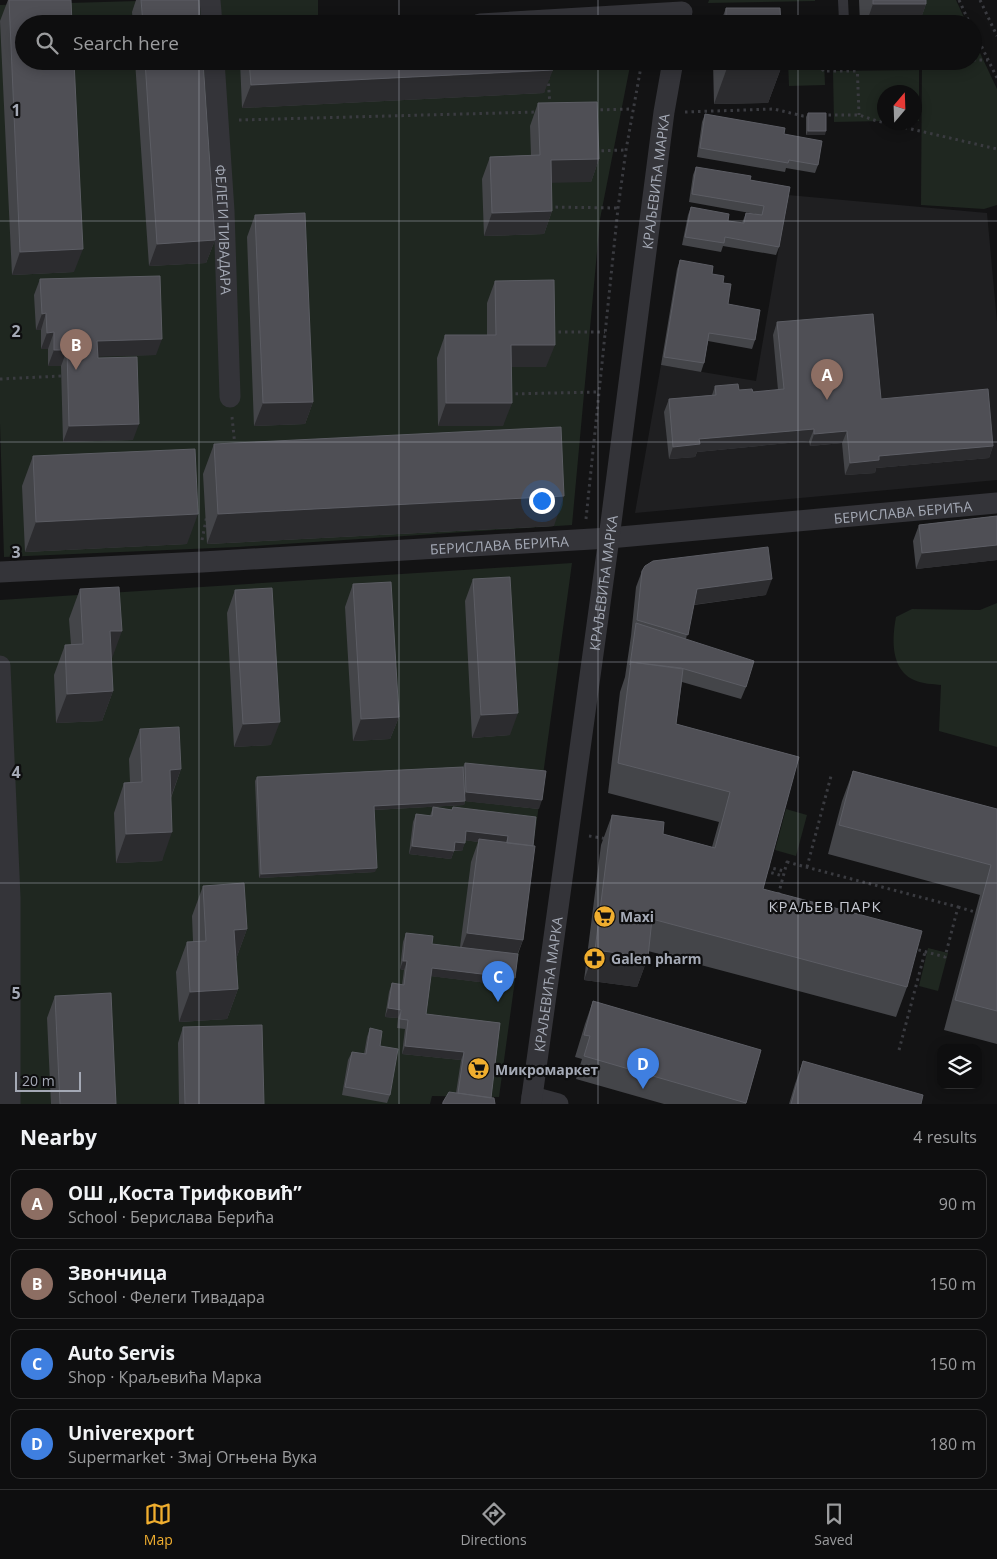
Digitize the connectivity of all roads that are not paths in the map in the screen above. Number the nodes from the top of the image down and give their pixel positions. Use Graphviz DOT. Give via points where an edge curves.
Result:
graph roads {
  1 [pos="210,0"];
  2 [pos="843,0"];
  3 [pos="681,14"];
  4 [pos="211,15"];
  5 [pos="661,15"];
  6 [pos="844,15"];
  7 [pos="215,70"];
  8 [pos="671,70"];
  9 [pos="230,397"];
  10 [pos="997,503"];
  11 [pos="609,538"];
  12 [pos="0,572"];
  13 [pos="0,666"];
  14 [pos="531,1100"];
  15 [pos="10,1104"];
  16 [pos="558,1104"];
  1 -- 4 [label="street"];
  2 -- 6 [label="lane"];
  3 -- 5 [label="street"];
  7 -- 9 [label="street, ФЕЛЕГИ ТИВАДАРА" via="224,211"];
  8 -- 11 [label="street, КРАЉЕВИЋА МАРКА"];
  10 -- 11 [label="street, БЕРИСЛАВА БЕРИЋА"];
  11 -- 12 [label="street, БЕРИСЛАВА БЕРИЋА"];
  11 -- 14 [label="street, КРАЉЕВИЋА МАРКА"];
  13 -- 15 [label="street" via="10,898"];
  14 -- 16 [label="street"];
}
